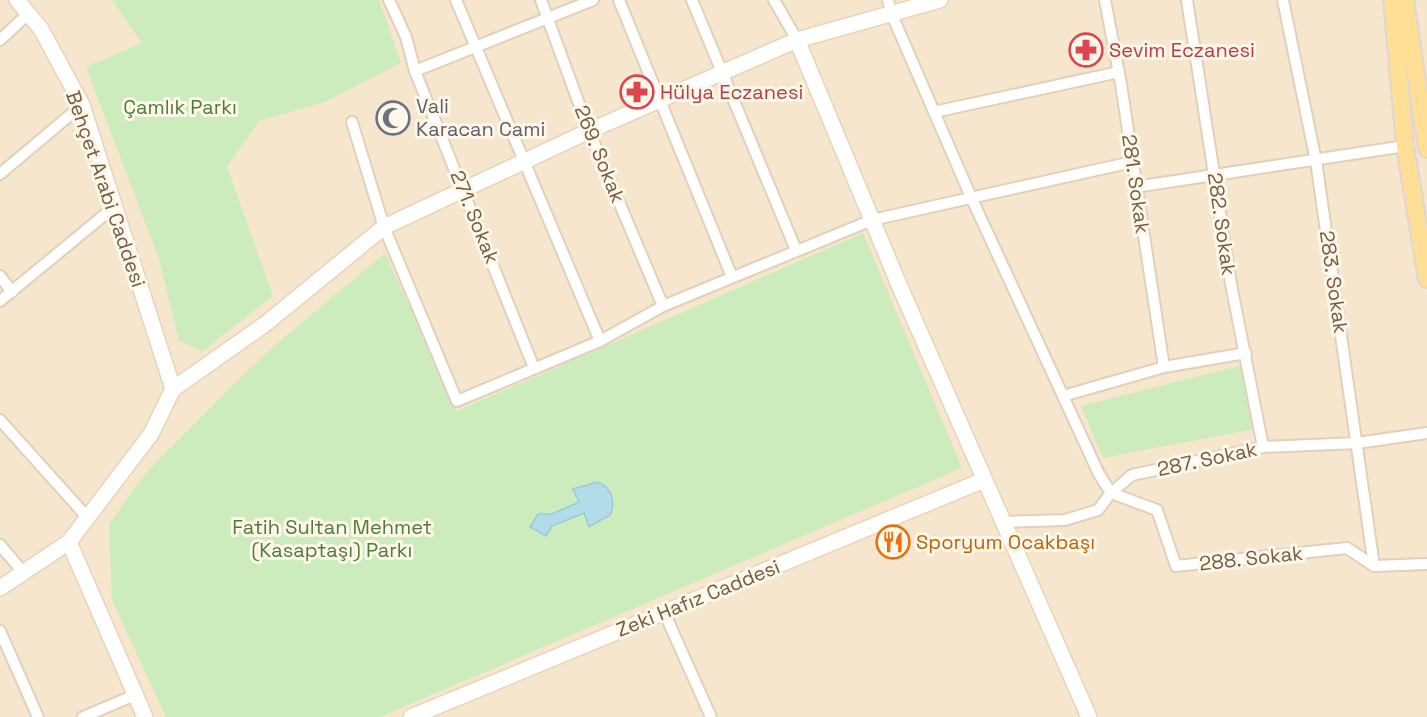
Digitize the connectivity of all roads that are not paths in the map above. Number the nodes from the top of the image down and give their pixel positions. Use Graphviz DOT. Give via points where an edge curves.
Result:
graph roads {
  1 [pos="16,0"];
  2 [pos="389,0"];
  3 [pos="456,0"];
  4 [pos="541,0"];
  5 [pos="593,0"];
  6 [pos="619,0"];
  7 [pos="692,0"];
  8 [pos="774,0"];
  9 [pos="940,0"];
  10 [pos="1106,0"];
  11 [pos="1187,0"];
  12 [pos="1283,0"];
  13 [pos="1392,0"];
  14 [pos="1405,0"];
  15 [pos="890,7"];
  16 [pos="28,14"];
  17 [pos="549,18"];
  18 [pos="0,40"];
  19 [pos="797,40"];
  20 [pos="474,45"];
  21 [pos="415,71"];
  22 [pos="1119,72"];
  23 [pos="722,74"];
  24 [pos="658,102"];
  25 [pos="82,105"];
  26 [pos="934,112"];
  27 [pos="352,122"];
  28 [pos="590,131"];
  29 [pos="1405,146"];
  30 [pos="1427,149"];
  31 [pos="1316,161"];
  32 [pos="1132,162"];
  33 [pos="524,163"];
  34 [pos="1215,173"];
  35 [pos="0,174"];
  36 [pos="1136,187"];
  37 [pos="464,188"];
  38 [pos="971,196"];
  39 [pos="114,207"];
  40 [pos="872,220"];
  41 [pos="384,227"];
  42 [pos="796,250"];
  43 [pos="0,276"];
  44 [pos="732,278"];
  45 [pos="1427,279"];
  46 [pos="12,292"];
  47 [pos="0,302"];
  48 [pos="663,306"];
  49 [pos="600,341"];
  50 [pos="1246,353"];
  51 [pos="534,368"];
  52 [pos="1164,368"];
  53 [pos="173,389"];
  54 [pos="1063,396"];
  55 [pos="0,420"];
  56 [pos="1427,433"];
  57 [pos="1357,443"];
  58 [pos="1263,447"];
  59 [pos="984,480"];
  60 [pos="1111,493"];
  61 [pos="87,517"];
  62 [pos="1003,522"];
  63 [pos="69,542"];
  64 [pos="0,545"];
  65 [pos="1427,564"];
  66 [pos="1374,566"];
  67 [pos="23,572"];
  68 [pos="0,588"];
  69 [pos="664,612"];
  70 [pos="0,631"];
  71 [pos="135,695"];
  72 [pos="38,717"];
  73 [pos="82,717"];
  74 [pos="145,717"];
  75 [pos="411,717"];
  76 [pos="711,717"];
  77 [pos="1089,717"];
  1 -- 16 [label="main road, Behçet Arabi Caddesi"];
  2 -- 21 [label="street, 271. Sokak" via="406,37"];
  3 -- 20 [label="street"];
  4 -- 17 [label="street, 269. Sokak"];
  5 -- 17 [label="street"];
  6 -- 24 [label="street"];
  7 -- 23 [label="street"];
  8 -- 19 [label="street"];
  9 -- 15 [label="main road"];
  10 -- 22 [label="street, 281. Sokak"];
  11 -- 34 [label="street, 282. Sokak"];
  12 -- 31 [label="street, 283. Sokak"];
  13 -- 29 [label="main road"];
  14 -- 30 [label="main road"];
  15 -- 19 [label="main road"];
  15 -- 26 [label="street"];
  16 -- 18 [label="street"];
  16 -- 25 [label="main road, Behçet Arabi Caddesi" via="41,29"];
  17 -- 20 [label="street"];
  17 -- 28 [label="street, 269. Sokak"];
  19 -- 23 [label="main road"];
  19 -- 40 [label="main road"];
  20 -- 21 [label="street"];
  20 -- 33 [label="street"];
  21 -- 37 [label="street, 271. Sokak"];
  22 -- 26 [label="street"];
  22 -- 32 [label="street, 281. Sokak"];
  23 -- 24 [label="main road"];
  23 -- 42 [label="street"];
  24 -- 28 [label="main road"];
  24 -- 44 [label="street"];
  25 -- 35 [label="street"];
  25 -- 39 [label="main road, Behçet Arabi Caddesi"];
  26 -- 38 [label="street"];
  27 -- 41 [label="street"];
  28 -- 33 [label="main road"];
  28 -- 48 [label="street, 269. Sokak"];
  29 -- 31 [label="street"];
  29 -- 45 [label="main road"];
  31 -- 34 [label="street"];
  31 -- 57 [label="street, 283. Sokak"];
  32 -- 36 [label="street, 281. Sokak"];
  32 -- 38 [label="street"];
  33 -- 37 [label="main road"];
  33 -- 49 [label="street"];
  34 -- 36 [label="street"];
  34 -- 50 [label="street, 282. Sokak" via="1231,284"];
  36 -- 52 [label="street, 281. Sokak"];
  37 -- 41 [label="main road"];
  37 -- 51 [label="street, 271. Sokak"];
  38 -- 40 [label="street"];
  38 -- 54 [label="street"];
  39 -- 46 [label="street"];
  39 -- 53 [label="main road, Behçet Arabi Caddesi"];
  40 -- 42 [label="street"];
  40 -- 59 [label="main road"];
  41 -- 51 [label="street" via="457,401"];
  41 -- 53 [label="main road" via="264,325"];
  42 -- 44 [label="street"];
  43 -- 46 [label="street"];
  44 -- 48 [label="street"];
  46 -- 47 [label="street"];
  48 -- 49 [label="street"];
  49 -- 51 [label="street"];
  50 -- 52 [label="street"];
  50 -- 58 [label="street, 282. Sokak"];
  52 -- 54 [label="street"];
  53 -- 61 [label="main road" via="151,434"];
  54 -- 60 [label="street"];
  55 -- 61 [label="street"];
  56 -- 57 [label="street, 287. Sokak"];
  57 -- 58 [label="street, 287. Sokak"];
  57 -- 66 [label="street, 283. Sokak"];
  58 -- 60 [label="street, 287. Sokak" via="1131,475"];
  59 -- 62 [label="main road"];
  59 -- 69 [label="main road, Zeki Hafız Caddesi"];
  60 -- 62 [label="street, 287. Sokak" via="1098,510 1065,520"];
  60 -- 66 [label="street, 288. Sokak" via="1157,510 1176,566 1347,548"];
  61 -- 63 [label="main road"];
  62 -- 77 [label="main road"];
  63 -- 67 [label="main road"];
  63 -- 71 [label="main road"];
  64 -- 67 [label="street"];
  65 -- 66 [label="street"];
  67 -- 68 [label="main road"];
  69 -- 75 [label="main road, Zeki Hafız Caddesi"];
  69 -- 76 [label="street"];
  70 -- 72 [label="street"];
  71 -- 73 [label="street"];
  71 -- 74 [label="main road"];
}
